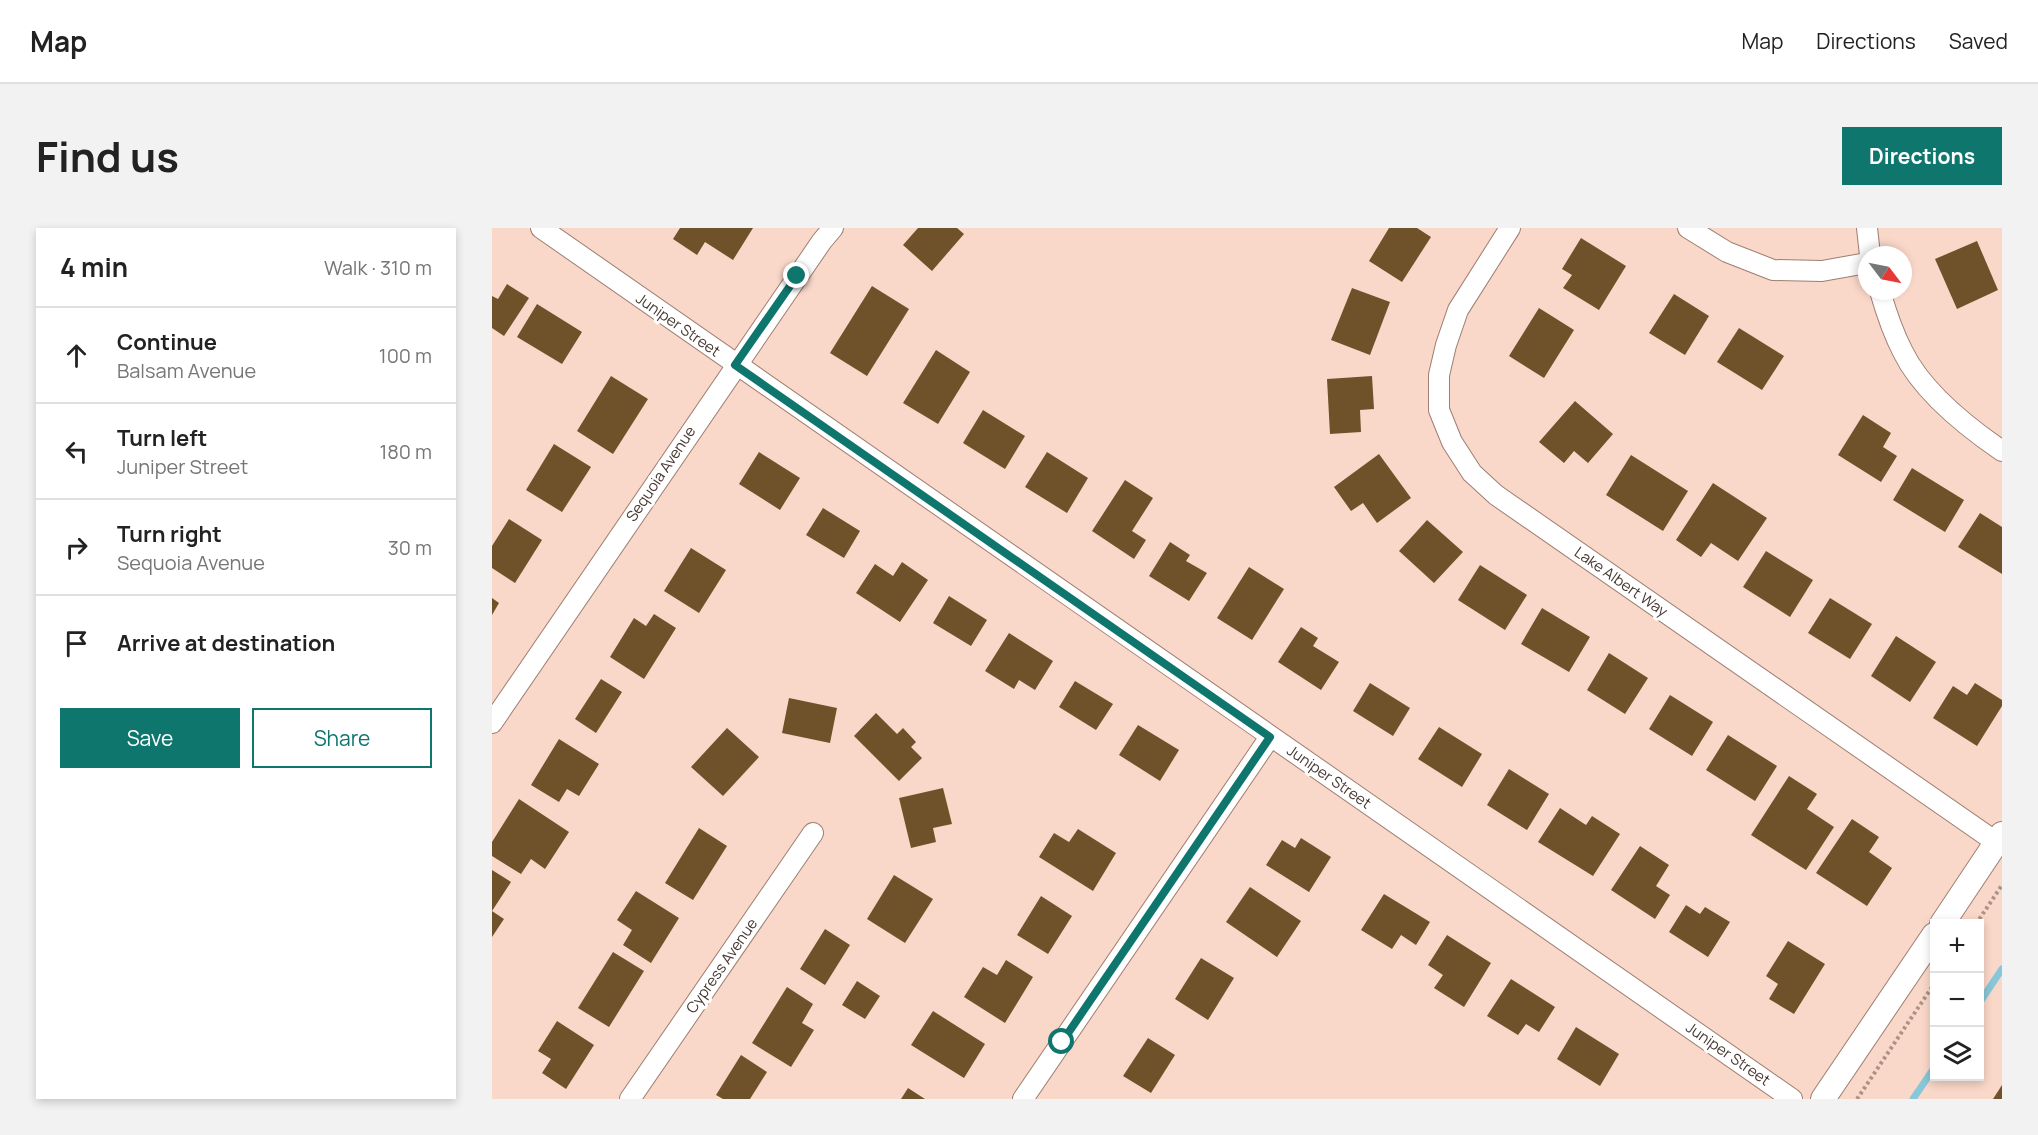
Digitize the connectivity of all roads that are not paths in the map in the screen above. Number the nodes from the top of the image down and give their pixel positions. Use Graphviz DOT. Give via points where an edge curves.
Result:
graph roads {
  1 [pos="541,228"];
  2 [pos="833,228"];
  3 [pos="1510,228"];
  4 [pos="1688,228"];
  5 [pos="1867,228"];
  6 [pos="1869,246"];
  7 [pos="1858,265"];
  8 [pos="1883,300"];
  9 [pos="735,365"];
  10 [pos="2002,451"];
  11 [pos="492,723"];
  12 [pos="1270,737"];
  13 [pos="813,833"];
  14 [pos="1999,838"];
  15 [pos="1945,919"];
  16 [pos="1930,942"];
  17 [pos="630,1099"];
  18 [pos="1023,1099"];
  19 [pos="1792,1099"];
  20 [pos="1823,1099"];
  1 -- 9 [label="street, Juniper Street"];
  2 -- 9 [label="street, Sequoia Avenue"];
  3 -- 14 [label="street, Lake Albert Way" via="1458,310 1439,375 1439,410 1452,442 1472,473 1496,495"];
  4 -- 7 [label="street" via="1727,252 1773,270 1822,271"];
  5 -- 6 [label="street"];
  8 -- 10 [label="street" via="1904,355 1923,381 1951,412"];
  9 -- 11 [label="street, Sequoia Avenue"];
  9 -- 12 [label="street, Juniper Street"];
  12 -- 18 [label="street"];
  12 -- 19 [label="street, Juniper Street"];
  13 -- 17 [label="street, Cypress Avenue"];
  14 -- 15 [label="street"];
  16 -- 20 [label="street"];
}
